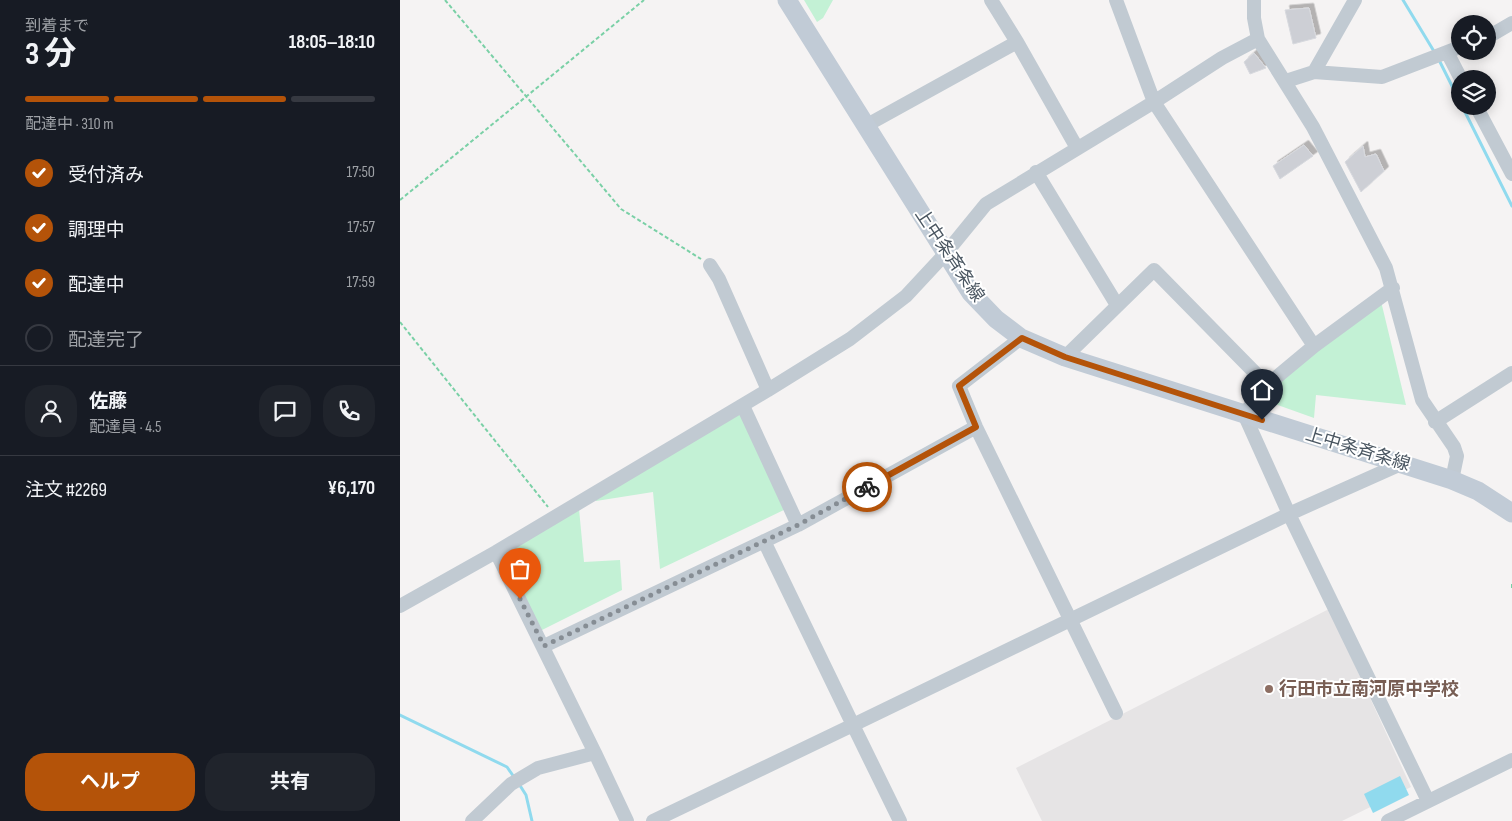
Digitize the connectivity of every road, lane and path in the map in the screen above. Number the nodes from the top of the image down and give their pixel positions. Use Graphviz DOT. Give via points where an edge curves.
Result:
graph roads {
  1 [pos="444,0"];
  2 [pos="644,0"];
  3 [pos="787,0"];
  4 [pos="992,0"];
  5 [pos="1116,0"];
  6 [pos="1254,0"];
  7 [pos="1355,0"];
  8 [pos="1512,24"];
  9 [pos="1496,33"];
  10 [pos="1258,40"];
  11 [pos="1016,42"];
  12 [pos="1451,51"];
  13 [pos="1314,72"];
  14 [pos="1286,81"];
  15 [pos="526,98"];
  16 [pos="1154,102"];
  17 [pos="1481,115"];
  18 [pos="867,125"];
  19 [pos="1077,148"];
  20 [pos="1036,172"];
  21 [pos="1512,174"];
  22 [pos="400,200"];
  23 [pos="946,254"];
  24 [pos="710,265"];
  25 [pos="1393,288"];
  26 [pos="1118,305"];
  27 [pos="400,322"];
  28 [pos="1022,338"];
  29 [pos="1314,346"];
  30 [pos="1065,357"];
  31 [pos="1512,373"];
  32 [pos="1266,385"];
  33 [pos="768,390"];
  34 [pos="744,406"];
  35 [pos="1244,414"];
  36 [pos="1435,422"];
  37 [pos="976,427"];
  38 [pos="1403,463"];
  39 [pos="1452,480"];
  40 [pos="1512,513"];
  41 [pos="1289,514"];
  42 [pos="556,516"];
  43 [pos="798,525"];
  44 [pos="764,541"];
  45 [pos="496,552"];
  46 [pos="1512,584"];
  47 [pos="1512,589"];
  48 [pos="400,606"];
  49 [pos="1072,620"];
  50 [pos="544,646"];
  51 [pos="1116,713"];
  52 [pos="853,726"];
  53 [pos="594,753"];
  54 [pos="1512,760"];
  55 [pos="1428,801"];
  56 [pos="472,821"];
  57 [pos="627,821"];
  58 [pos="653,821"];
  59 [pos="900,821"];
  60 [pos="1388,821"];
  1 -- 15 [label="path"];
  2 -- 15 [label="path"];
  3 -- 18 [label="main road, 上中条斉条線"];
  4 -- 11 [label="street"];
  5 -- 16 [label="street"];
  6 -- 10 [label="street"];
  7 -- 13 [label="street"];
  8 -- 9 [label="street"];
  10 -- 14 [label="street"];
  10 -- 16 [label="street" via="1222,58"];
  11 -- 18 [label="street"];
  11 -- 19 [label="street"];
  12 -- 13 [label="street" via="1382,77"];
  13 -- 14 [label="street"];
  14 -- 25 [label="street" via="1373,239"];
  15 -- 22 [label="path"];
  15 -- 24 [label="path" via="621,210"];
  16 -- 19 [label="street"];
  16 -- 29 [label="street"];
  17 -- 21 [label="street"];
  18 -- 23 [label="main road, 上中条斉条線"];
  19 -- 20 [label="street"];
  20 -- 23 [label="street" via="986,204"];
  20 -- 26 [label="street"];
  23 -- 28 [label="main road, 上中条斉条線" via="971,293 996,319"];
  23 -- 33 [label="street" via="906,296 850,339"];
  24 -- 33 [label="street"];
  25 -- 29 [label="street"];
  25 -- 36 [label="street" via="1422,400"];
  26 -- 30 [label="street"];
  26 -- 32 [label="street" via="1154,270"];
  27 -- 42 [label="path"];
  28 -- 30 [label="main road, 上中条斉条線"];
  28 -- 37 [label="street" via="959,386"];
  29 -- 32 [label="street"];
  30 -- 35 [label="main road, 上中条斉条線"];
  31 -- 36 [label="street"];
  32 -- 35 [label="street"];
  33 -- 34 [label="street"];
  34 -- 42 [label="street"];
  34 -- 43 [label="street"];
  35 -- 38 [label="main road, 上中条斉条線"];
  35 -- 41 [label="street"];
  36 -- 39 [label="street" via="1457,456"];
  37 -- 43 [label="street"];
  37 -- 49 [label="street"];
  38 -- 39 [label="main road, 上中条斉条線"];
  38 -- 41 [label="street"];
  39 -- 40 [label="main road, 上中条斉条線" via="1478,491"];
  41 -- 49 [label="street"];
  41 -- 55 [label="street"];
  42 -- 45 [label="street"];
  43 -- 44 [label="street"];
  44 -- 50 [label="street"];
  44 -- 52 [label="street"];
  45 -- 48 [label="street"];
  45 -- 50 [label="street"];
  46 -- 47 [label="path"];
  49 -- 51 [label="street"];
  49 -- 52 [label="street"];
  50 -- 53 [label="street"];
  52 -- 58 [label="street"];
  52 -- 59 [label="street"];
  53 -- 56 [label="street" via="531,772 511,784"];
  53 -- 57 [label="street"];
  54 -- 55 [label="street"];
  55 -- 60 [label="street"];
}
